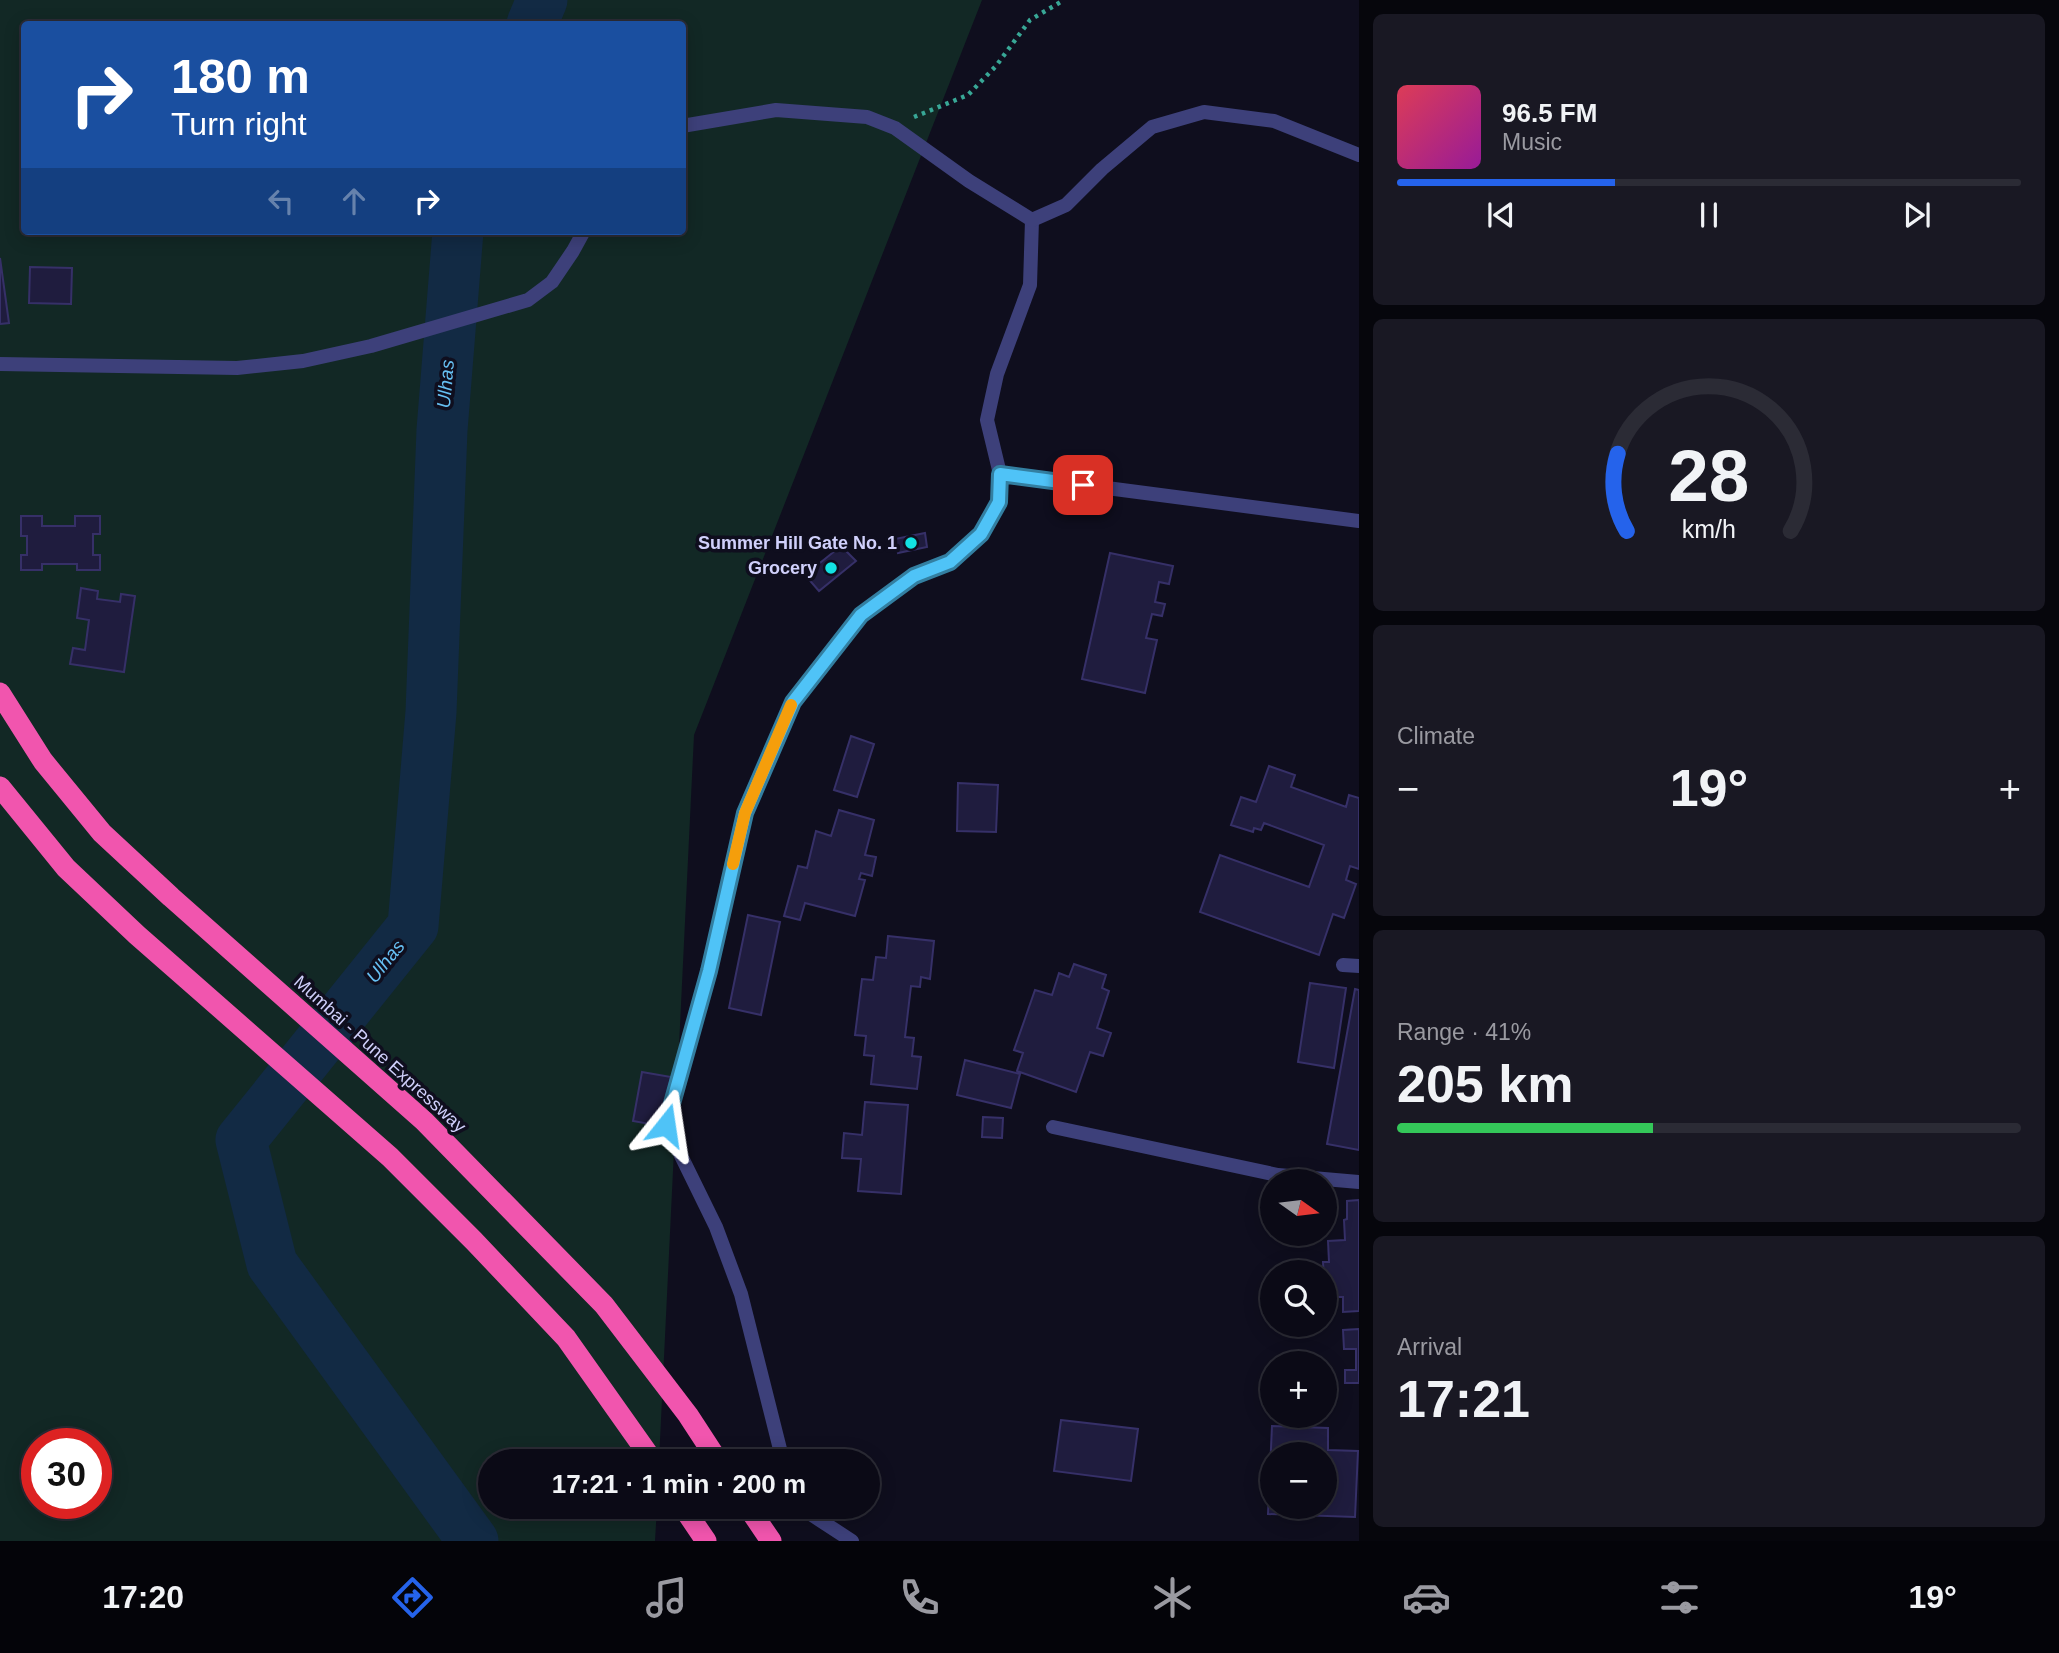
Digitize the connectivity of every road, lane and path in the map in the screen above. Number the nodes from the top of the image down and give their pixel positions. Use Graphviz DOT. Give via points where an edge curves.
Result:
graph roads {
  1 [pos="1063,0"];
  2 [pos="686,125"];
  3 [pos="895,128"];
  4 [pos="1359,155"];
  5 [pos="1032,220"];
  6 [pos="582,235"];
  7 [pos="0,364"];
  8 [pos="1000,474"];
  9 [pos="1359,521"];
  10 [pos="0,692"];
  11 [pos="0,787"];
  12 [pos="1343,965"];
  13 [pos="1359,966"];
  14 [pos="1053,1127"];
  15 [pos="1359,1182"];
  16 [pos="645,1449"];
  17 [pos="710,1449"];
  18 [pos="780,1449"];
  19 [pos="691,1519"];
  20 [pos="756,1519"];
  21 [pos="818,1519"];
  22 [pos="706,1541"];
  23 [pos="771,1541"];
  24 [pos="852,1541"];
  1 -- 3 [label="path" via="1030,20 968,95"];
  2 -- 3 [label="street" via="776,110 867,117"];
  3 -- 5 [label="street"];
  4 -- 5 [label="street" via="1274,121 1204,112 1152,127 1066,205"];
  5 -- 8 [label="street" via="1030,285 997,373 987,420"];
  6 -- 7 [label="street" via="552,282 528,300 303,361 237,369"];
  8 -- 9 [label="street"];
  8 -- 18 [label="street" via="999,502 981,534 950,562 914,576 861,615 793,702 745,813 709,971 666,1125 716,1227 741,1294"];
  10 -- 17 [label="highway, Mumbai - Pune Expressway" via="43,761 102,833 425,1121 604,1305"];
  11 -- 16 [label="highway" via="66,868 390,1157 474,1241 566,1338"];
  12 -- 13 [label="street"];
  14 -- 15 [label="street" via="1278,1175"];
  19 -- 22 [label="highway"];
  20 -- 23 [label="highway"];
  21 -- 24 [label="street"];
}
